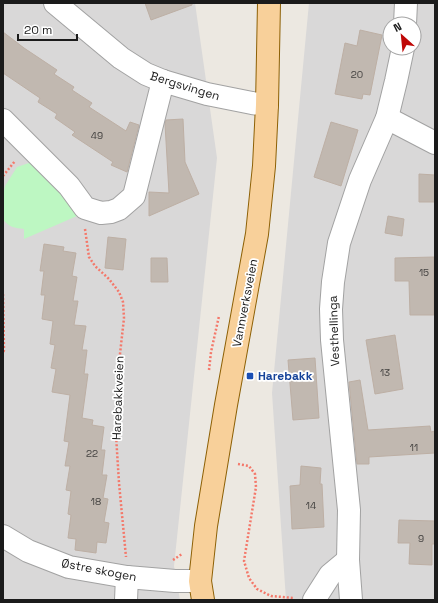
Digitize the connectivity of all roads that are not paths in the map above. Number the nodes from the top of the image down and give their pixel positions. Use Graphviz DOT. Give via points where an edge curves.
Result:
graph roads {
  1 [pos="55,3"];
  2 [pos="269,3"];
  3 [pos="406,3"];
  4 [pos="405,16"];
  5 [pos="401,56"];
  6 [pos="163,81"];
  7 [pos="266,105"];
  8 [pos="386,118"];
  9 [pos="3,120"];
  10 [pos="435,143"];
  11 [pos="3,536"];
  12 [pos="348,560"];
  13 [pos="127,577"];
  14 [pos="202,590"];
  15 [pos="126,600"];
  16 [pos="307,600"];
  17 [pos="351,600"];
  1 -- 6 [label="street, Bergsvingen" via="121,58 146,74"];
  2 -- 7 [label="main road, Vannverksveien"];
  3 -- 4 [label="street"];
  5 -- 8 [label="street, Vesthellinga"];
  6 -- 7 [label="street, Bergsvingen" via="207,94"];
  6 -- 9 [label="street" via="134,196 119,209 111,212 101,213 85,208 60,176"];
  7 -- 14 [label="main road, Vannverksveien" via="264,166 257,234 206,526"];
  8 -- 10 [label="street"];
  8 -- 12 [label="street, Vesthellinga" via="360,180 339,243 333,282 332,340 349,510"];
  11 -- 13 [label="street, Østre skogen" via="28,551 69,567"];
  12 -- 16 [label="street"];
  12 -- 17 [label="street, Vesthellinga"];
  13 -- 14 [label="street, Østre skogen" via="175,581"];
  13 -- 15 [label="street"];
}
